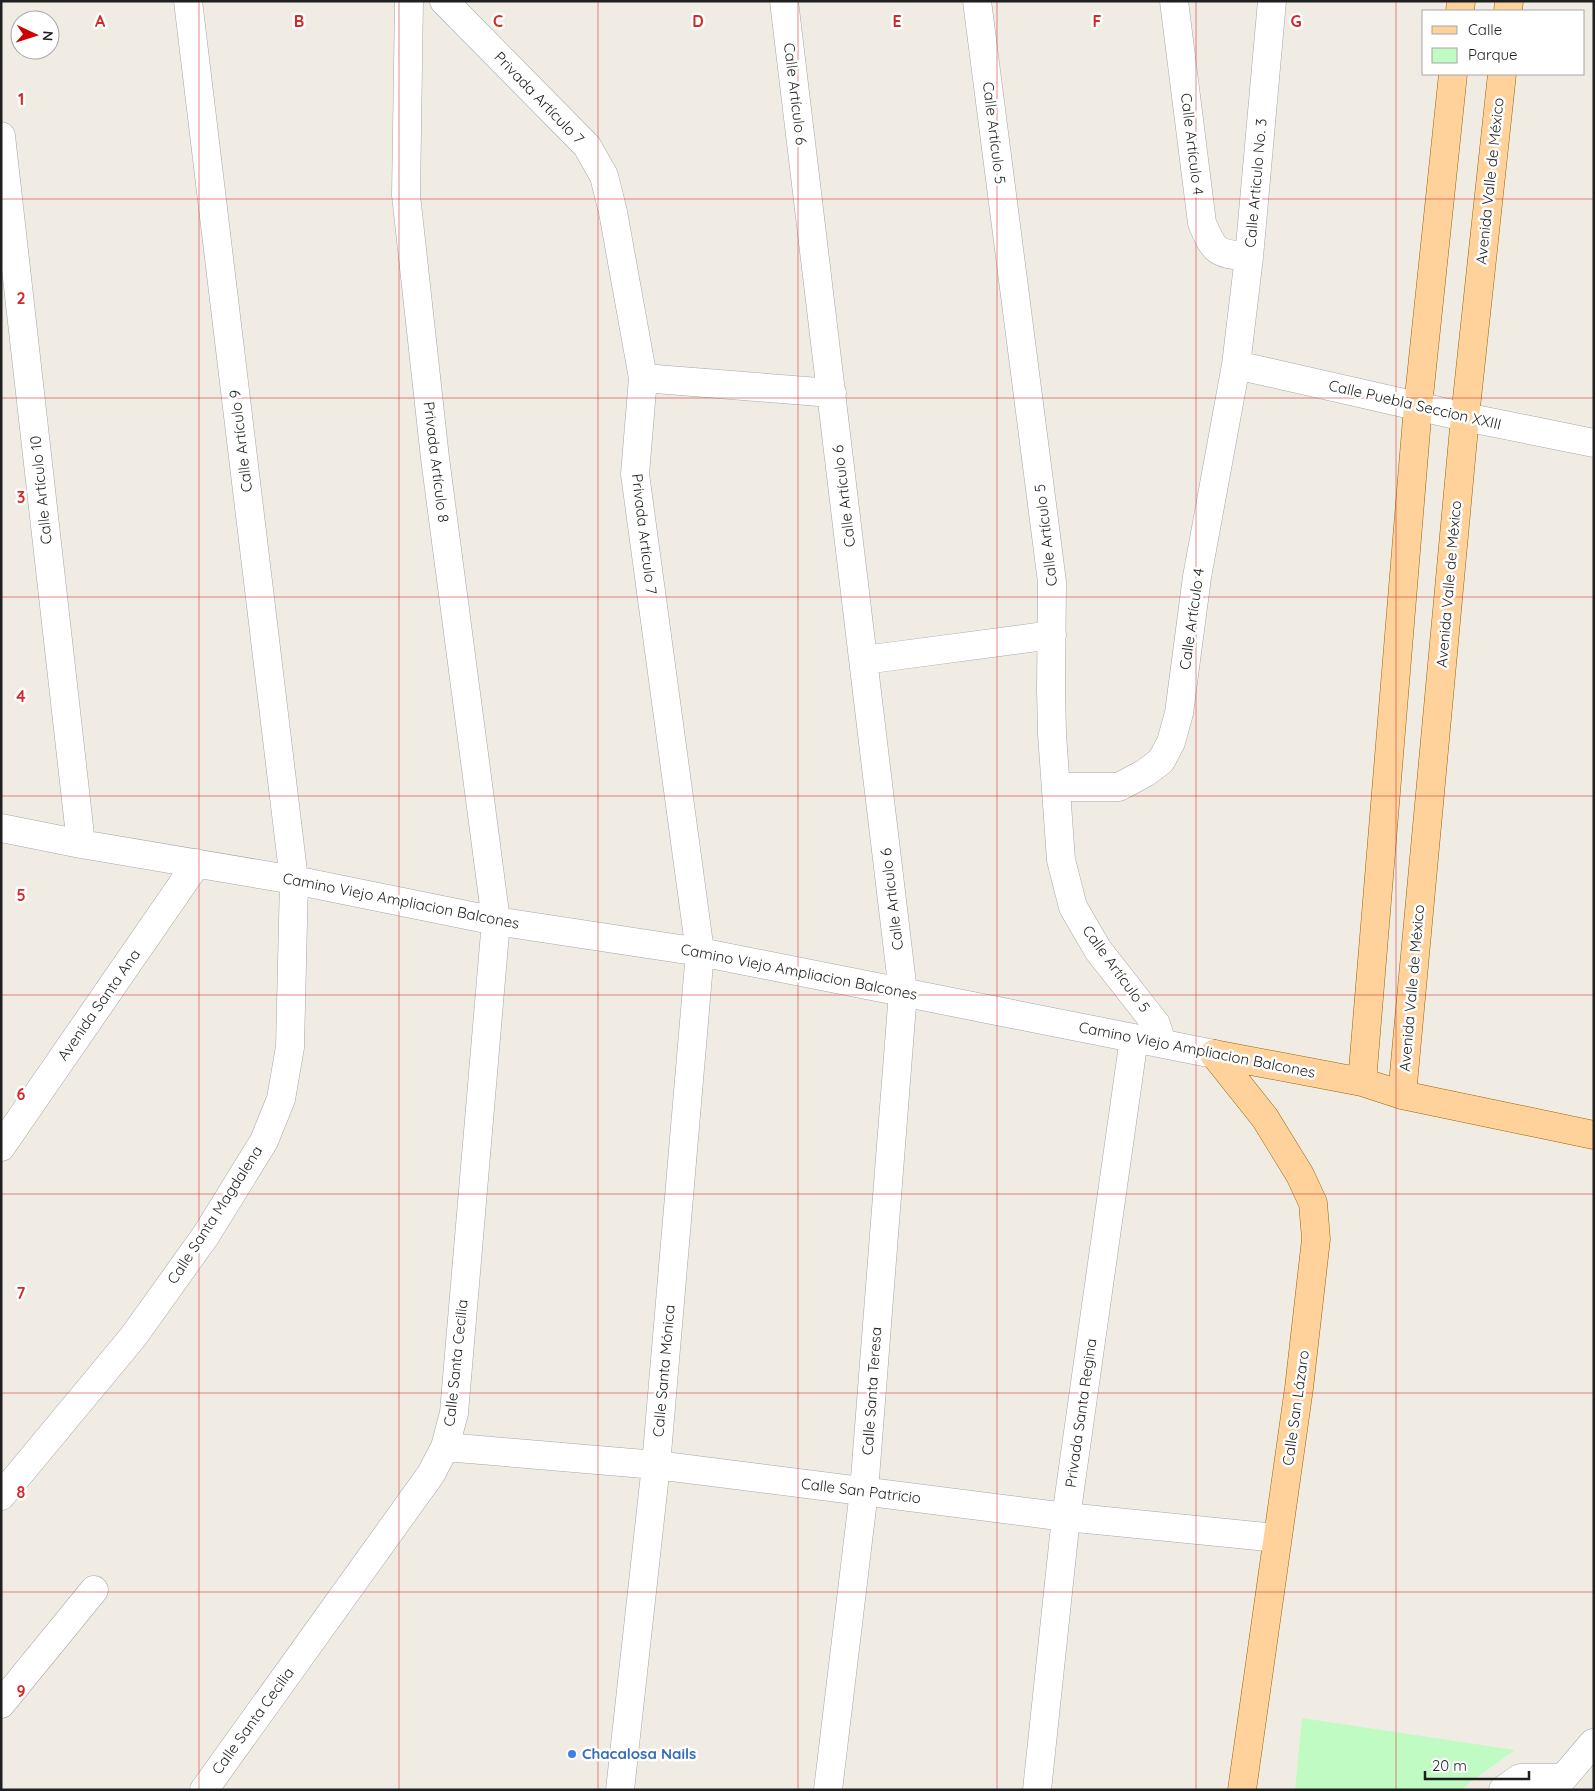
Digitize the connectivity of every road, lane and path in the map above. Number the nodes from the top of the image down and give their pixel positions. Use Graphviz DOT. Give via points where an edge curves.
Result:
graph roads {
  1 [pos="188,1"];
  2 [pos="409,1"];
  3 [pos="444,1"];
  4 [pos="784,1"];
  5 [pos="977,1"];
  6 [pos="1174,1"];
  7 [pos="1272,1"];
  8 [pos="1453,75"];
  9 [pos="1502,75"];
  10 [pos="1,136"];
  11 [pos="1249,257"];
  12 [pos="1236,365"];
  13 [pos="643,378"];
  14 [pos="832,393"];
  15 [pos="1418,406"];
  16 [pos="1465,417"];
  17 [pos="1594,443"];
  18 [pos="1052,635"];
  19 [pos="864,660"];
  20 [pos="1056,788"];
  21 [pos="1,828"];
  22 [pos="81,844"];
  23 [pos="197,863"];
  24 [pos="294,880"];
  25 [pos="496,921"];
  26 [pos="700,952"];
  27 [pos="903,992"];
  28 [pos="1134,1038"];
  29 [pos="1162,1043"];
  30 [pos="1214,1054"];
  31 [pos="1362,1082"];
  32 [pos="1402,1095"];
  33 [pos="1594,1135"];
  34 [pos="1,1147"];
  35 [pos="444,1447"];
  36 [pos="656,1465"];
  37 [pos="864,1491"];
  38 [pos="1,1496"];
  39 [pos="1066,1517"];
  40 [pos="1277,1538"];
  41 [pos="94,1590"];
  42 [pos="1,1704"];
  43 [pos="1594,1743"];
  44 [pos="1557,1784"];
  45 [pos="204,1790"];
  46 [pos="620,1790"];
  47 [pos="828,1790"];
  48 [pos="1037,1790"];
  49 [pos="1242,1790"];
  50 [pos="1502,1790"];
  1 -- 24 [label="street, Calle Artículo 9"];
  2 -- 25 [label="street, Privada Artículo 8" via="406,196 435,458"];
  3 -- 13 [label="street, Privada Artículo 7" via="587,146 604,176"];
  4 -- 14 [label="street, Calle Artículo 6"];
  5 -- 18 [label="street, Calle Artículo 5" via="1052,582"];
  6 -- 11 [label="street, Calle Artículo 4" via="1202,223 1213,248 1223,254"];
  7 -- 11 [label="street, Calle Articulo No. 3"];
  8 -- 15 [label="main road"];
  9 -- 16 [label="main road, Avenida Valle de México"];
  10 -- 22 [label="street, Calle Artículo 10"];
  11 -- 12 [label="street, Calle Articulo No. 3"];
  12 -- 15 [label="street, Calle Puebla Seccion XXIII"];
  12 -- 20 [label="street, Calle Artículo 4" via="1197,577 1179,713 1171,742 1161,761 1119,788"];
  13 -- 14 [label="street"];
  13 -- 26 [label="street, Privada Artículo 7" via="635,474"];
  14 -- 19 [label="street, Calle Artículo 6"];
  15 -- 16 [label="street, Calle Puebla Seccion XXIII"];
  15 -- 31 [label="main road"];
  16 -- 17 [label="street, Calle Puebla Seccion XXIII"];
  16 -- 32 [label="main road, Avenida Valle de México"];
  18 -- 19 [label="street"];
  18 -- 20 [label="street, Calle Artículo 5" via="1051,698"];
  19 -- 27 [label="street, Calle Artículo 6"];
  20 -- 29 [label="street, Calle Artículo 5" via="1061,860 1073,908 1098,950 1156,1024"];
  21 -- 22 [label="street, Camino Viejo Ampliacion Balcones"];
  22 -- 23 [label="street, Camino Viejo Ampliacion Balcones"];
  23 -- 24 [label="street, Camino Viejo Ampliacion Balcones"];
  23 -- 34 [label="street, Avenida Santa Ana"];
  24 -- 25 [label="street, Camino Viejo Ampliacion Balcones"];
  24 -- 38 [label="street, Calle Santa Magdalena" via="290,1047 281,1099 264,1141 206,1235 133,1337"];
  25 -- 26 [label="street, Camino Viejo Ampliacion Balcones"];
  25 -- 35 [label="street, Calle Santa Cecilia" via="454,1413"];
  26 -- 27 [label="street, Camino Viejo Ampliacion Balcones"];
  26 -- 36 [label="street, Calle Santa Mónica"];
  27 -- 28 [label="street, Camino Viejo Ampliacion Balcones"];
  27 -- 37 [label="street, Calle Santa Teresa"];
  28 -- 29 [label="street, Camino Viejo Ampliacion Balcones"];
  28 -- 39 [label="street, Privada Santa Regina"];
  29 -- 30 [label="street, Camino Viejo Ampliacion Balcones"];
  30 -- 31 [label="main road, Camino Viejo Ampliacion Balcones"];
  30 -- 40 [label="main road, Calle San Lázaro" via="1265,1118 1313,1203 1316,1239 1310,1302"];
  31 -- 32 [label="main road, Camino Viejo Ampliacion Balcones"];
  32 -- 33 [label="main road, Camino Viejo Ampliacion Balcones"];
  35 -- 36 [label="street, Calle San Patricio"];
  35 -- 45 [label="street, Calle Santa Cecilia" via="431,1474"];
  36 -- 37 [label="street, Calle San Patricio"];
  36 -- 46 [label="street, Calle Santa Mónica"];
  37 -- 39 [label="street, Calle San Patricio"];
  37 -- 47 [label="street, Calle Santa Teresa"];
  39 -- 40 [label="street, Calle San Patricio"];
  39 -- 48 [label="street, Privada Santa Regina"];
  40 -- 49 [label="main road, Calle San Lázaro"];
  41 -- 42 [label="street"];
  43 -- 44 [label="street"];
  44 -- 50 [label="street" via="1520,1778"];
}
